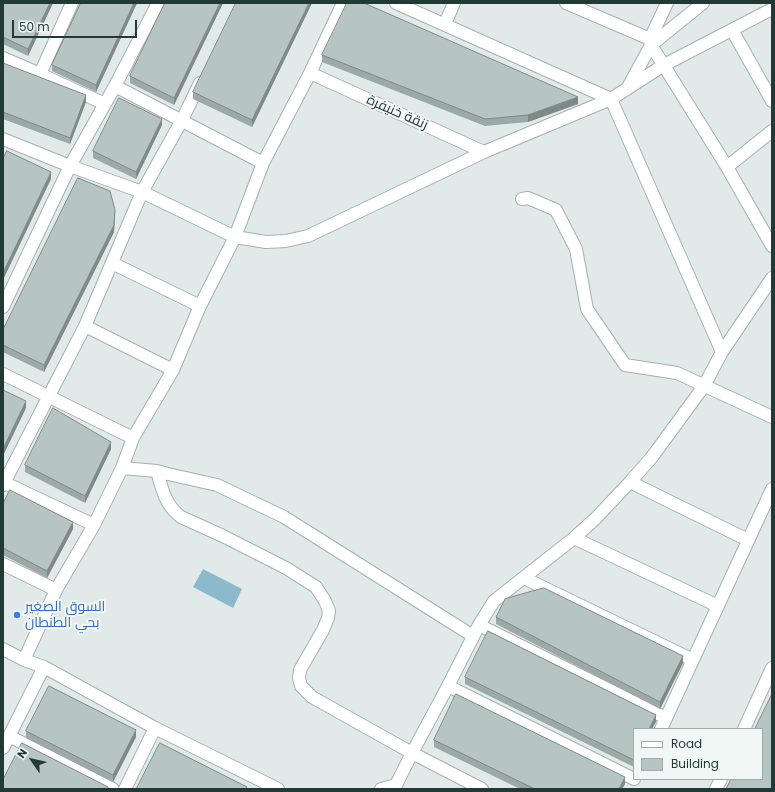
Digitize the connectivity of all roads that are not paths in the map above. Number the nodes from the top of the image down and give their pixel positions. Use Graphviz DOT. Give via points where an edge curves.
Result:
graph roads {
  1 [pos="72,3"];
  2 [pos="158,3"];
  3 [pos="343,3"];
  4 [pos="396,3"];
  5 [pos="454,3"];
  6 [pos="566,3"];
  7 [pos="667,3"];
  8 [pos="703,3"];
  9 [pos="772,9"];
  10 [pos="445,24"];
  11 [pos="732,30"];
  12 [pos="651,42"];
  13 [pos="3,58"];
  14 [pos="664,66"];
  15 [pos="205,72"];
  16 [pos="310,73"];
  17 [pos="40,74"];
  18 [pos="115,86"];
  19 [pos="626,90"];
  20 [pos="610,99"];
  21 [pos="772,101"];
  22 [pos="105,104"];
  23 [pos="182,120"];
  24 [pos="772,131"];
  25 [pos="3,140"];
  26 [pos="484,152"];
  27 [pos="263,163"];
  28 [pos="70,166"];
  29 [pos="727,167"];
  30 [pos="142,192"];
  31 [pos="522,199"];
  32 [pos="235,237"];
  33 [pos="772,246"];
  34 [pos="112,263"];
  35 [pos="772,278"];
  36 [pos="200,306"];
  37 [pos="3,307"];
  38 [pos="85,326"];
  39 [pos="722,352"];
  40 [pos="172,370"];
  41 [pos="3,374"];
  42 [pos="704,386"];
  43 [pos="49,396"];
  44 [pos="772,417"];
  45 [pos="133,438"];
  46 [pos="122,468"];
  47 [pos="157,471"];
  48 [pos="630,482"];
  49 [pos="3,483"];
  50 [pos="772,489"];
  51 [pos="94,525"];
  52 [pos="574,538"];
  53 [pos="748,540"];
  54 [pos="3,564"];
  55 [pos="524,578"];
  56 [pos="56,590"];
  57 [pos="718,606"];
  58 [pos="478,625"];
  59 [pos="473,636"];
  60 [pos="3,649"];
  61 [pos="24,660"];
  62 [pos="692,660"];
  63 [pos="44,667"];
  64 [pos="772,668"];
  65 [pos="448,686"];
  66 [pos="666,718"];
  67 [pos="9,728"];
  68 [pos="155,728"];
  69 [pos="661,728"];
  70 [pos="744,728"];
  71 [pos="3,748"];
  72 [pos="412,753"];
  73 [pos="633,780"];
  74 [pos="720,780"];
  75 [pos="270,787"];
  76 [pos="395,787"];
  77 [pos="479,788"];
  78 [pos="113,789"];
  79 [pos="125,789"];
  80 [pos="381,789"];
  81 [pos="716,789"];
  1 -- 17 [label="street"];
  2 -- 18 [label="street"];
  3 -- 16 [label="street"];
  4 -- 10 [label="street"];
  5 -- 10 [label="street"];
  6 -- 12 [label="street"];
  7 -- 12 [label="street"];
  8 -- 12 [label="street"];
  9 -- 11 [label="street"];
  10 -- 20 [label="street"];
  11 -- 14 [label="street"];
  11 -- 21 [label="street"];
  12 -- 14 [label="street"];
  12 -- 19 [label="street"];
  13 -- 17 [label="street"];
  14 -- 19 [label="street"];
  14 -- 29 [label="street"];
  15 -- 23 [label="street"];
  16 -- 26 [label="street, زنقة خنيفرة"];
  16 -- 27 [label="street"];
  17 -- 22 [label="street"];
  18 -- 22 [label="street"];
  18 -- 23 [label="street"];
  19 -- 20 [label="street"];
  20 -- 26 [label="street"];
  20 -- 39 [label="street"];
  22 -- 28 [label="street"];
  23 -- 27 [label="street"];
  23 -- 30 [label="street"];
  24 -- 29 [label="street"];
  25 -- 28 [label="street"];
  26 -- 32 [label="street" via="308,236 266,242"];
  27 -- 32 [label="street"];
  28 -- 30 [label="street"];
  28 -- 37 [label="street"];
  29 -- 33 [label="street"];
  30 -- 32 [label="street"];
  30 -- 34 [label="street"];
  31 -- 42 [label="street" via="528,198 556,210 576,249 586,309 625,365 677,373"];
  32 -- 36 [label="street"];
  34 -- 36 [label="street"];
  34 -- 38 [label="street"];
  35 -- 39 [label="street"];
  36 -- 40 [label="street"];
  38 -- 40 [label="street"];
  38 -- 43 [label="street"];
  39 -- 42 [label="street"];
  40 -- 45 [label="street"];
  41 -- 43 [label="street"];
  42 -- 44 [label="street"];
  42 -- 48 [label="street" via="652,457"];
  43 -- 45 [label="street"];
  43 -- 49 [label="street"];
  45 -- 46 [label="street"];
  46 -- 47 [label="street"];
  46 -- 51 [label="street"];
  47 -- 59 [label="street" via="217,485 284,517"];
  47 -- 72 [label="street" via="164,497 181,517 286,568 316,587 329,611 328,618 300,670 301,686 312,697"];
  48 -- 52 [label="street"];
  48 -- 53 [label="street"];
  49 -- 51 [label="street"];
  50 -- 53 [label="street"];
  51 -- 56 [label="street"];
  52 -- 55 [label="street"];
  52 -- 57 [label="street"];
  53 -- 57 [label="street"];
  54 -- 56 [label="street"];
  55 -- 58 [label="street" via="494,602"];
  55 -- 62 [label="street"];
  56 -- 61 [label="street"];
  57 -- 62 [label="street"];
  58 -- 59 [label="street"];
  58 -- 66 [label="street"];
  59 -- 65 [label="street"];
  60 -- 61 [label="street"];
  61 -- 63 [label="street"];
  62 -- 66 [label="street"];
  63 -- 67 [label="street"];
  63 -- 68 [label="street"];
  64 -- 70 [label="street"];
  65 -- 72 [label="street"];
  65 -- 73 [label="street"];
  66 -- 69 [label="street"];
  67 -- 71 [label="street"];
  67 -- 78 [label="street"];
  68 -- 75 [label="street"];
  68 -- 79 [label="street"];
  72 -- 76 [label="street"];
  72 -- 77 [label="street"];
  74 -- 81 [label="street"];
  76 -- 80 [label="street"];
}
